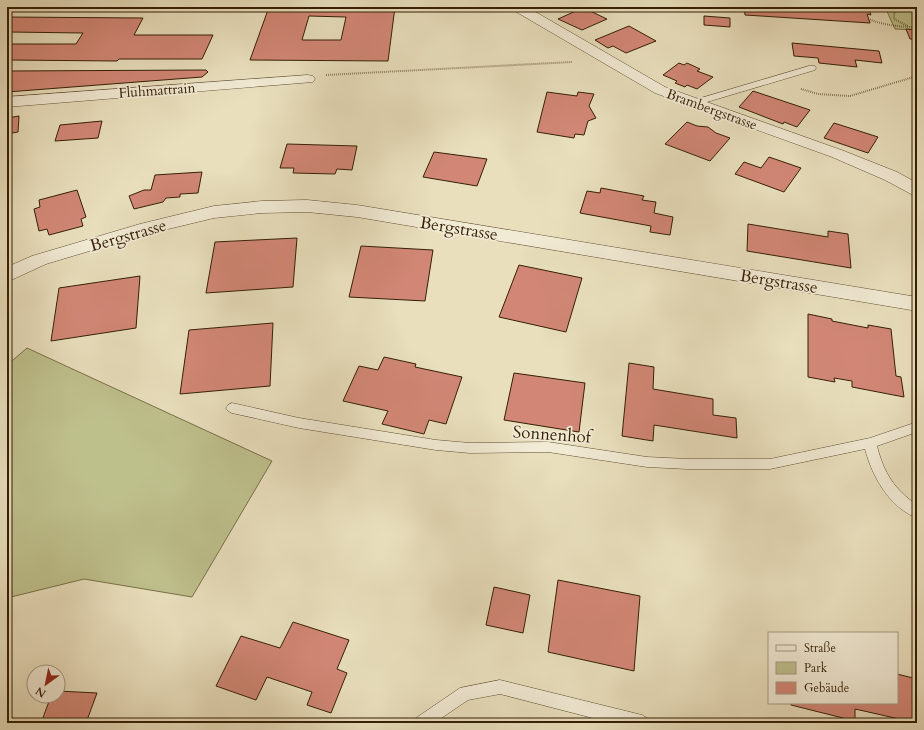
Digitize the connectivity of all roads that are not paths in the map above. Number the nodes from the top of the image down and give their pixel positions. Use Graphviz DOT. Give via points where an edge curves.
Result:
graph roads {
  1 [pos="518,7"];
  2 [pos="812,68"];
  3 [pos="308,79"];
  4 [pos="7,102"];
  5 [pos="696,104"];
  6 [pos="917,190"];
  7 [pos="7,275"];
  8 [pos="917,304"];
  9 [pos="232,408"];
  10 [pos="917,427"];
  11 [pos="870,443"];
  12 [pos="917,512"];
  13 [pos="421,723"];
  14 [pos="642,723"];
  1 -- 5 [label="street, Brambergstrasse" via="660,90"];
  2 -- 5 [label="lane"];
  3 -- 4 [label="street, Fluhmattrain"];
  5 -- 6 [label="street, Brambergstrasse" via="838,154"];
  7 -- 8 [label="street, Bergstrasse" via="39,260 140,230 214,212 307,206 358,211"];
  9 -- 11 [label="lane, Sonnenhof" via="299,423 436,445 470,448 548,447 647,462 770,464"];
  10 -- 11 [label="lane, Sonnenhof"];
  11 -- 12 [label="lane" via="877,468 884,480 904,504"];
  13 -- 14 [label="lane" via="465,693 500,687"];
}
